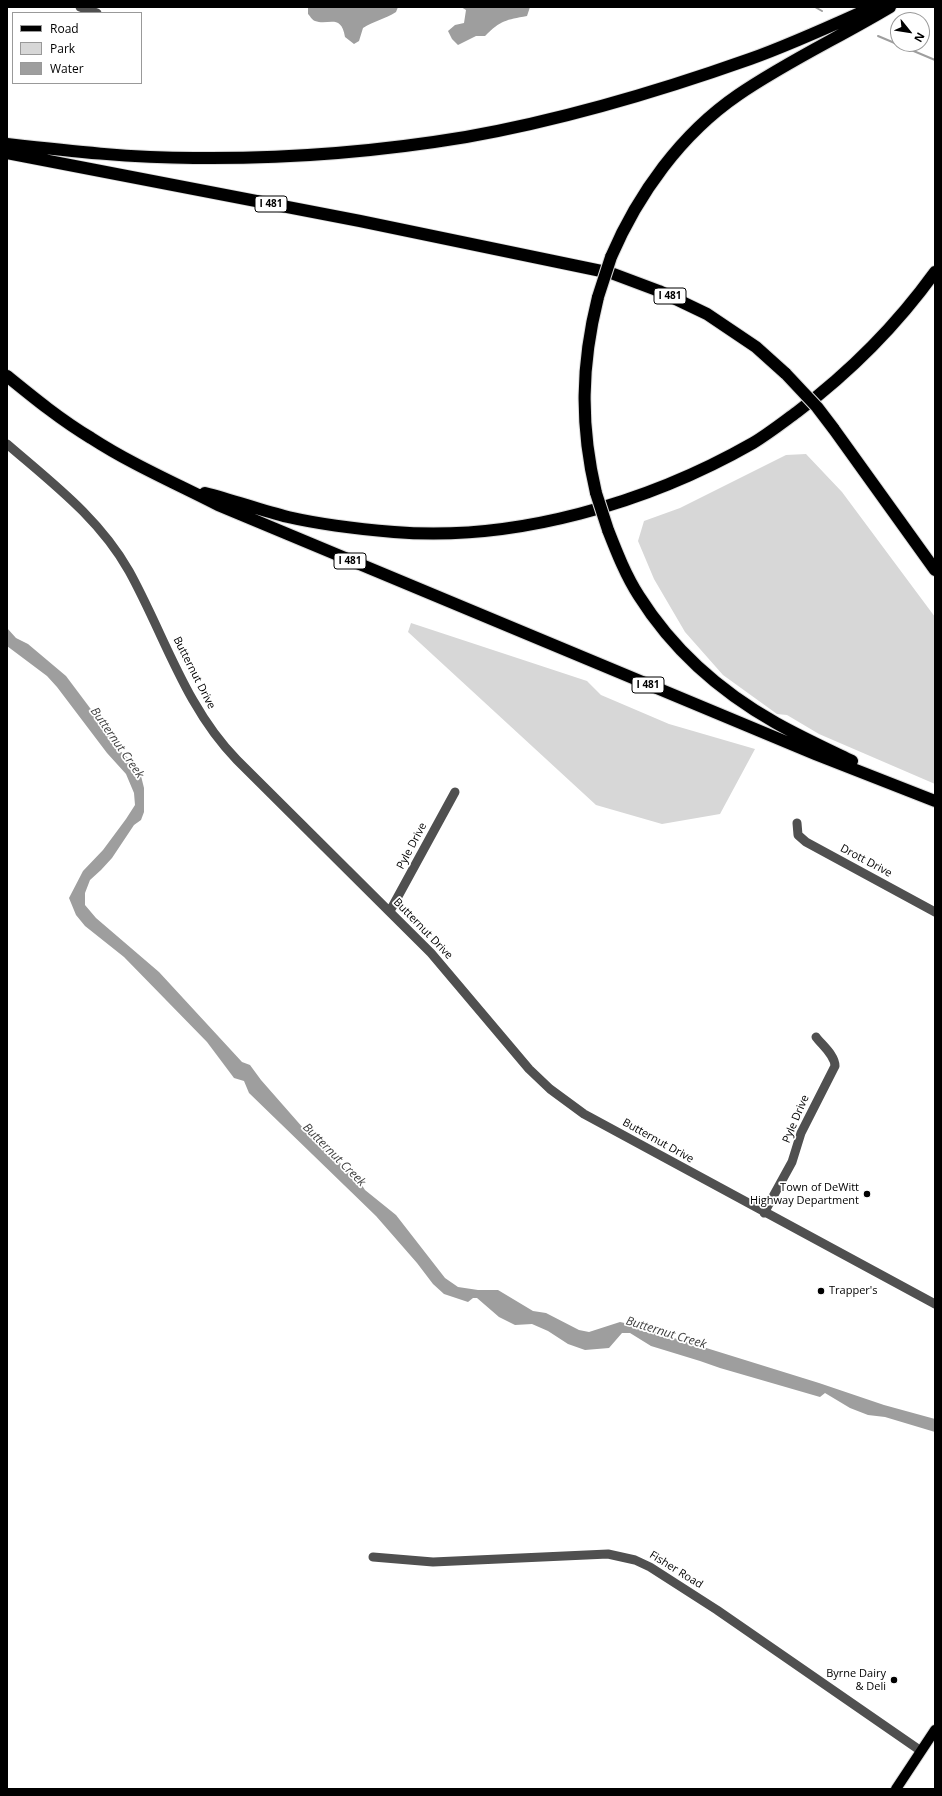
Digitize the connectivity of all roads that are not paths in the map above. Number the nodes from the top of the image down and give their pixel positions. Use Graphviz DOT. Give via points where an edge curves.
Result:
graph roads {
  1 [pos="80,7"];
  2 [pos="873,7"];
  3 [pos="890,7"];
  4 [pos="94,12"];
  5 [pos="7,144"];
  6 [pos="7,153"];
  7 [pos="935,272"];
  8 [pos="7,376"];
  9 [pos="7,444"];
  10 [pos="183,487"];
  11 [pos="935,570"];
  12 [pos="455,792"];
  13 [pos="912,792"];
  14 [pos="935,801"];
  15 [pos="796,823"];
  16 [pos="390,911"];
  17 [pos="935,912"];
  18 [pos="816,1037"];
  19 [pos="764,1213"];
  20 [pos="935,1304"];
  21 [pos="373,1557"];
  22 [pos="935,1730"];
  23 [pos="921,1751"];
  24 [pos="896,1789"];
  1 -- 4 [label="street"];
  2 -- 5 [label="highway" via="750,59 640,95 593,109 465,137 381,149 268,158 122,155"];
  3 -- 13 [label="highway, bridge" via="737,96 683,144 652,182 629,219 611,257 598,297 587,346 583,390 589,465 596,493 622,564 638,596 657,622 686,656 740,700 776,723"];
  6 -- 11 [label="highway, I 481, bridge" via="360,221 611,273 659,291 707,314 756,347 786,374 833,428"];
  7 -- 10 [label="highway" via="906,311 852,367 814,399 754,442 686,477 595,510 545,522 478,531 396,532 337,526 288,517"];
  8 -- 10 [label="highway, I 481" via="90,438"];
  9 -- 16 [label="street, Butternut Drive" via="82,510 105,534 128,570 193,701 217,737 231,754"];
  10 -- 13 [label="highway, I 481" via="224,508 385,576"];
  12 -- 16 [label="street, Pyle Drive"];
  13 -- 14 [label="highway, I 481"];
  15 -- 17 [label="street, Drott Drive" via="798,835 806,842"];
  16 -- 19 [label="street, Butternut Drive" via="432,953 529,1069 566,1102"];
  18 -- 19 [label="street, Pyle Drive" via="831,1055 835,1066 801,1133 792,1162"];
  19 -- 20 [label="street, Butternut Drive"];
  21 -- 23 [label="street, Fisher Road" via="433,1562 608,1554 636,1560 716,1610"];
  22 -- 23 [label="main road"];
  23 -- 24 [label="main road"];
}
